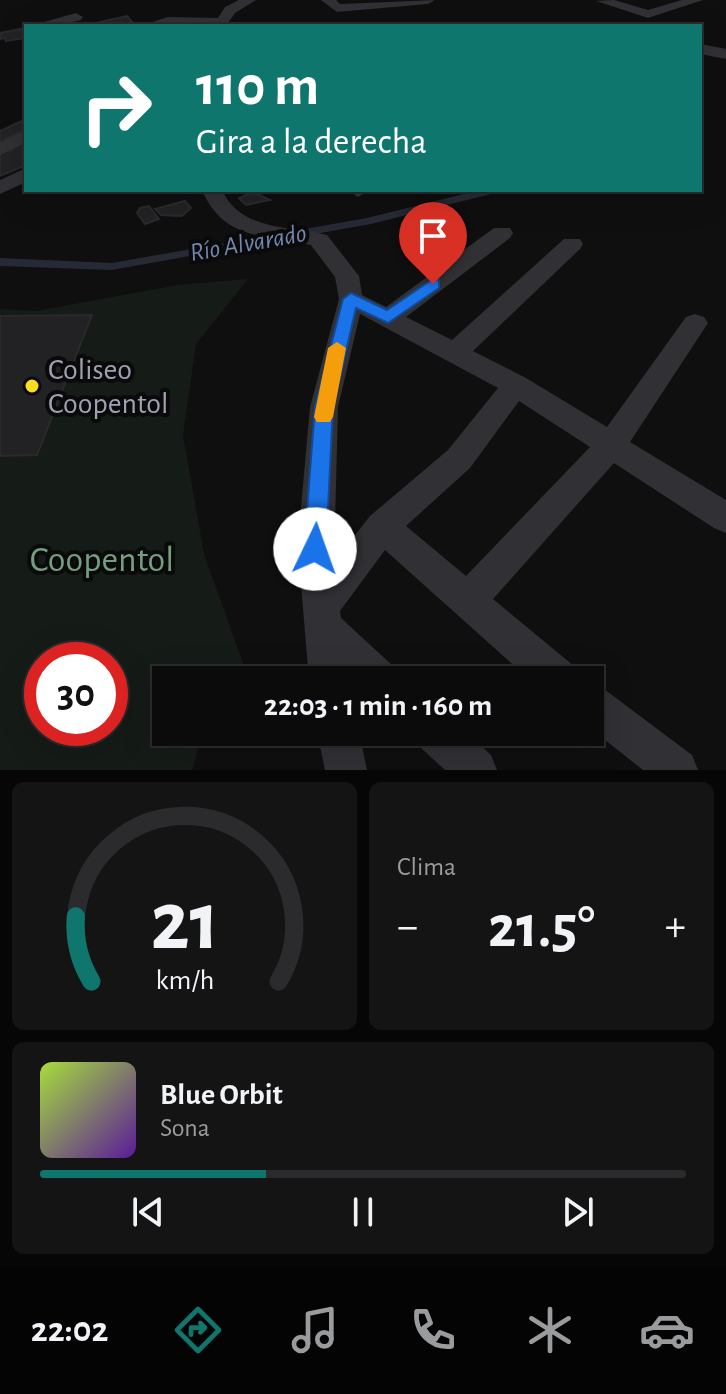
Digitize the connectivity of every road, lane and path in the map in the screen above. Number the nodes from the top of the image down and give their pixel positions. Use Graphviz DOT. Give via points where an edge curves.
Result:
graph roads {
  1 [pos="69,0"];
  2 [pos="249,0"];
  3 [pos="428,0"];
  4 [pos="696,0"];
  5 [pos="605,1"];
  6 [pos="170,3"];
  7 [pos="331,3"];
  8 [pos="208,6"];
  9 [pos="234,7"];
  10 [pos="76,17"];
  11 [pos="168,21"];
  12 [pos="46,24"];
  13 [pos="88,24"];
  14 [pos="155,24"];
  15 [pos="220,24"];
  16 [pos="702,49"];
  17 [pos="726,54"];
  18 [pos="24,137"];
  19 [pos="0,149"];
  20 [pos="24,175"];
  21 [pos="0,188"];
  22 [pos="212,192"];
  23 [pos="502,233"];
  24 [pos="572,244"];
  25 [pos="351,299"];
  26 [pos="388,318"];
  27 [pos="695,323"];
  28 [pos="455,352"];
  29 [pos="516,385"];
  30 [pos="611,446"];
  31 [pos="726,518"];
  32 [pos="382,527"];
  33 [pos="468,600"];
  34 [pos="322,618"];
  35 [pos="327,666"];
  36 [pos="366,666"];
  37 [pos="544,666"];
  38 [pos="604,714"];
  39 [pos="341,746"];
  40 [pos="450,746"];
  41 [pos="346,770"];
  42 [pos="476,770"];
  43 [pos="677,770"];
  1 -- 10 [label="street"];
  2 -- 9 [label="street"];
  3 -- 7 [label="street"];
  4 -- 5 [label="street" via="648,14"];
  6 -- 11 [label="street"];
  8 -- 9 [label="street"];
  9 -- 15 [label="street"];
  10 -- 12 [label="street"];
  10 -- 13 [label="street"];
  11 -- 14 [label="street"];
  11 -- 15 [label="street"];
  16 -- 17 [label="street"];
  18 -- 19 [label="street"];
  20 -- 21 [label="street"];
  22 -- 25 [label="street" via="223,214 241,225 319,240 347,276"];
  23 -- 26 [label="street"];
  24 -- 28 [label="street"];
  25 -- 26 [label="street"];
  25 -- 34 [label="street" via="324,407 315,549"];
  26 -- 28 [label="street"];
  27 -- 30 [label="street"];
  28 -- 29 [label="street"];
  29 -- 30 [label="street"];
  29 -- 32 [label="street" via="459,459"];
  30 -- 31 [label="street"];
  30 -- 33 [label="street"];
  32 -- 33 [label="street"];
  32 -- 34 [label="street"];
  33 -- 37 [label="street"];
  34 -- 35 [label="street"];
  34 -- 36 [label="street"];
  38 -- 43 [label="street"];
  39 -- 41 [label="street"];
  40 -- 42 [label="street"];
}
